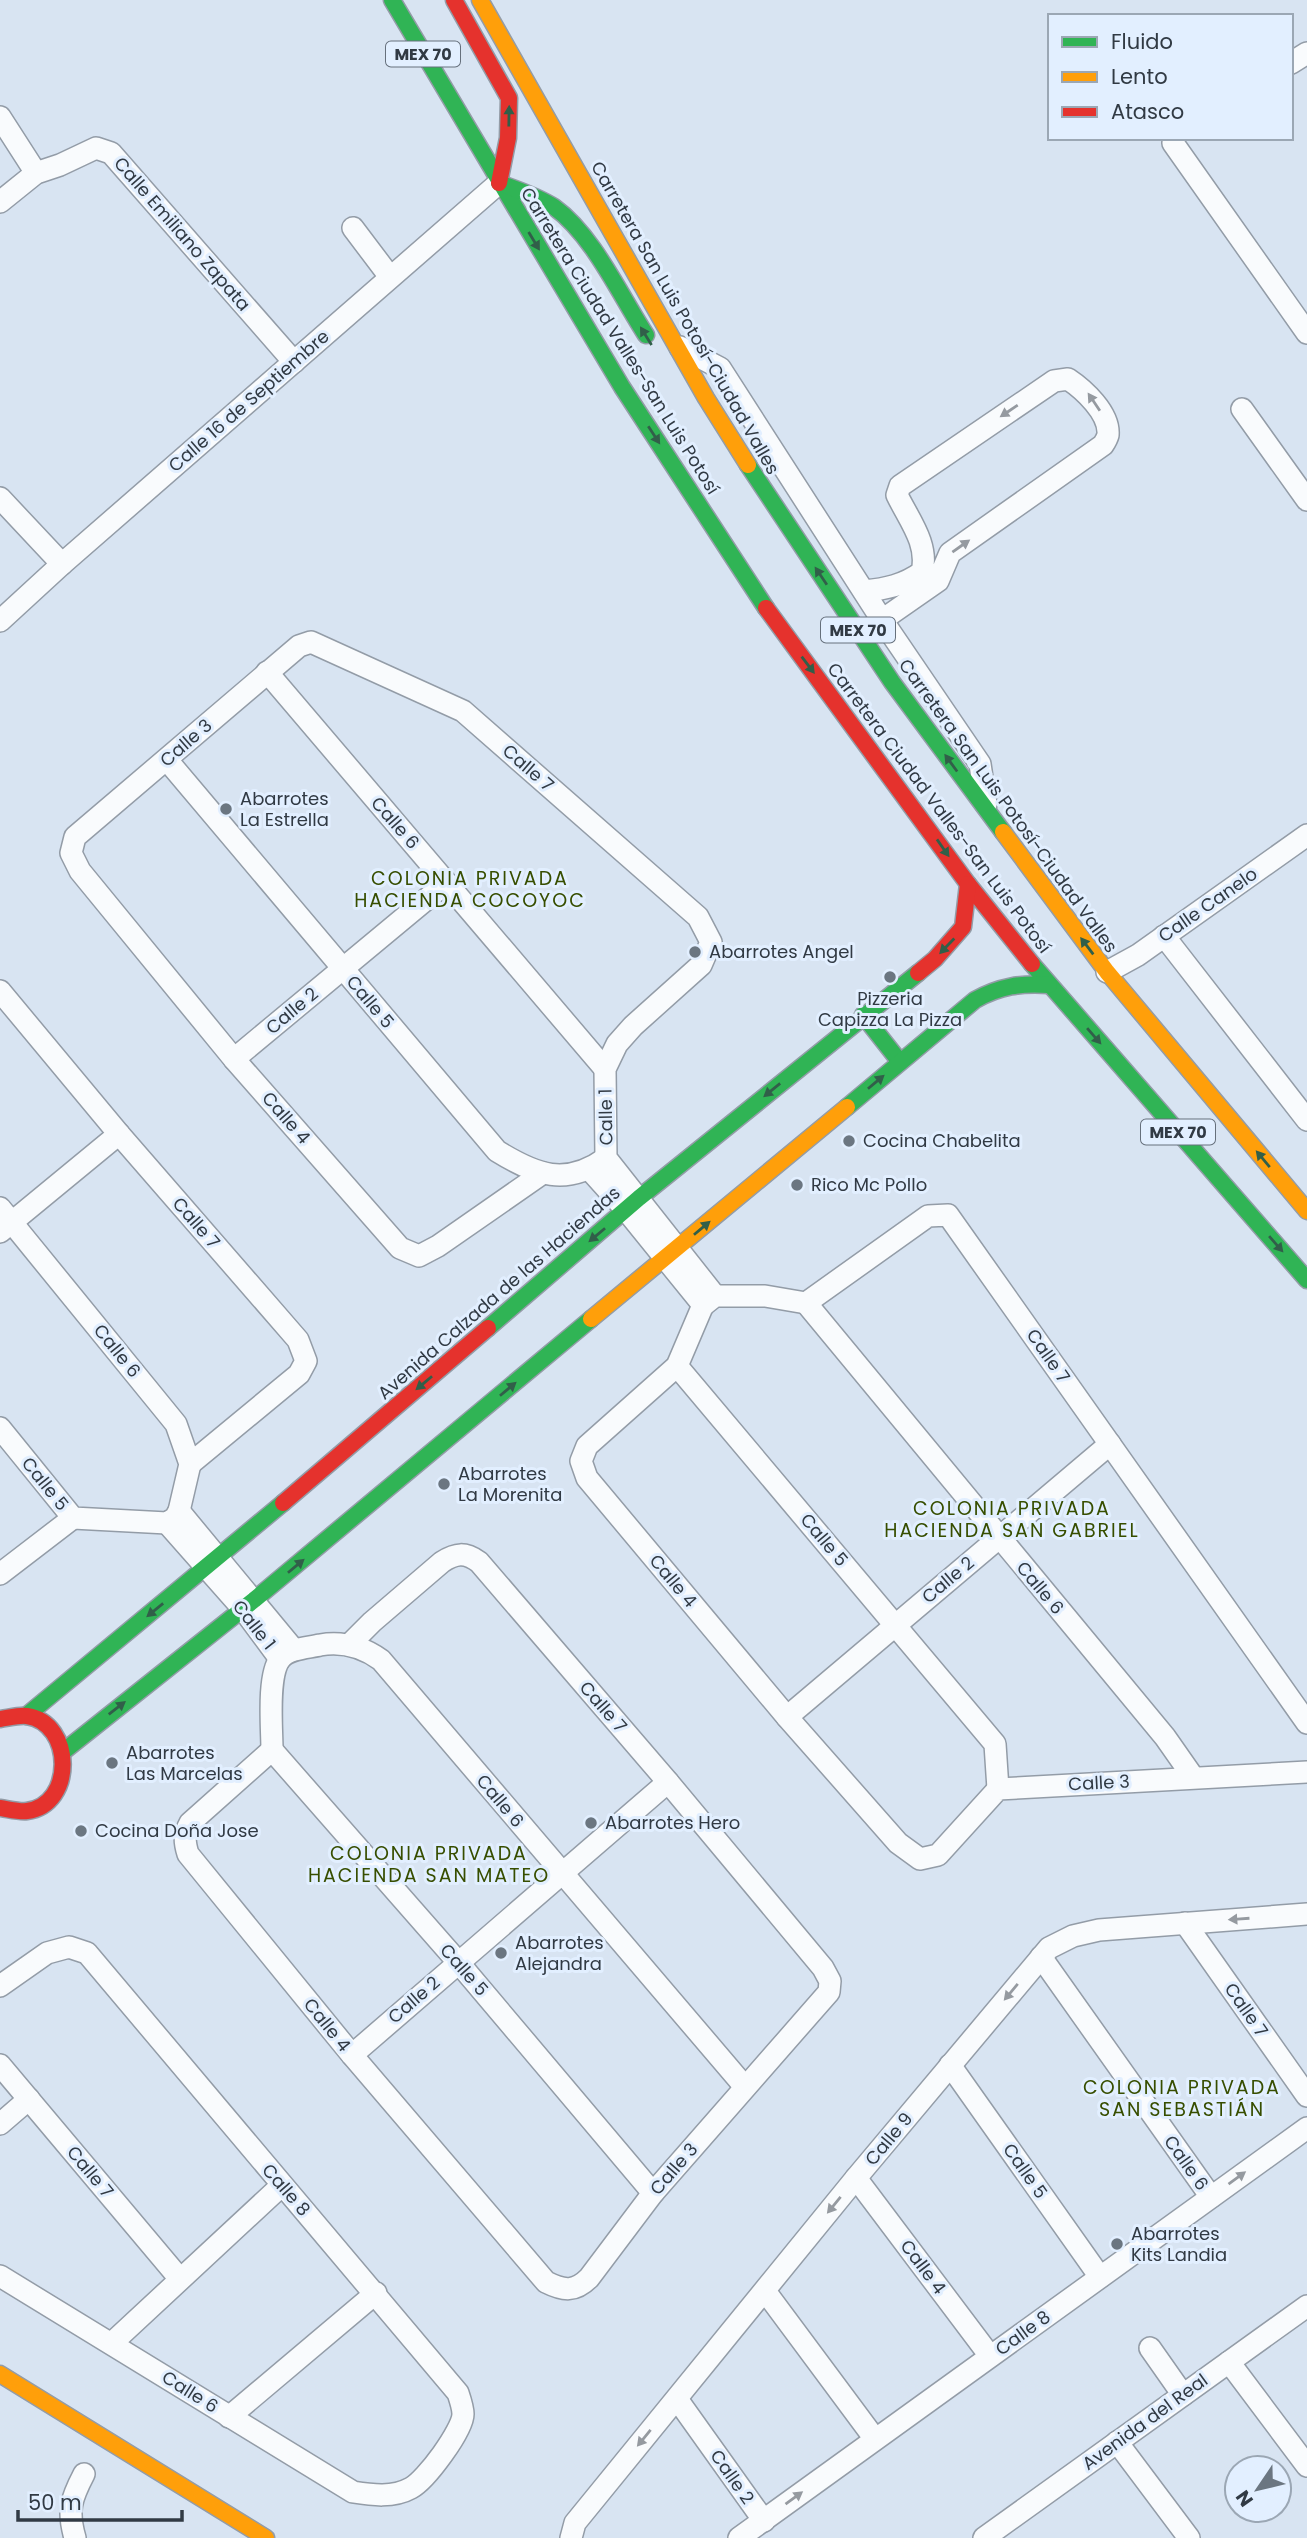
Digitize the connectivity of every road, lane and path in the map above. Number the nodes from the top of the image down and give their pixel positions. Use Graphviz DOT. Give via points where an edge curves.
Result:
graph roads {
  1 [pos="392,0"];
  2 [pos="454,0"];
  3 [pos="480,0"];
  4 [pos="0,117"];
  5 [pos="1173,143"];
  6 [pos="36,173"];
  7 [pos="499,183"];
  8 [pos="0,202"];
  9 [pos="353,228"];
  10 [pos="390,277"];
  11 [pos="1307,333"];
  12 [pos="666,349"];
  13 [pos="294,362"];
  14 [pos="1242,409"];
  15 [pos="714,443"];
  16 [pos="747,464"];
  17 [pos="0,498"];
  18 [pos="1307,500"];
  19 [pos="62,564"];
  20 [pos="864,591"];
  21 [pos="882,620"];
  22 [pos="0,621"];
  23 [pos="311,642"];
  24 [pos="267,672"];
  25 [pos="167,760"];
  26 [pos="988,813"];
  27 [pos="1305,841"];
  28 [pos="71,853"];
  29 [pos="446,883"];
  30 [pos="968,884"];
  31 [pos="1164,936"];
  32 [pos="711,942"];
  33 [pos="342,970"];
  34 [pos="1107,972"];
  35 [pos="1049,985"];
  36 [pos="0,991"];
  37 [pos="863,1015"];
  38 [pos="234,1059"];
  39 [pos="900,1062"];
  40 [pos="605,1069"];
  41 [pos="1307,1119"];
  42 [pos="119,1134"];
  43 [pos="598,1164"];
  44 [pos="543,1173"];
  45 [pos="633,1204"];
  46 [pos="1307,1211"];
  47 [pos="4,1221"];
  48 [pos="672,1253"];
  49 [pos="1307,1280"];
  50 [pos="709,1300"];
  51 [pos="806,1303"];
  52 [pos="677,1366"];
  53 [pos="0,1428"];
  54 [pos="1110,1444"];
  55 [pos="190,1464"];
  56 [pos="173,1517"];
  57 [pos="73,1518"];
  58 [pos="999,1538"];
  59 [pos="213,1562"];
  60 [pos="0,1574"];
  61 [pos="248,1604"];
  62 [pos="896,1625"];
  63 [pos="349,1645"];
  64 [pos="287,1654"];
  65 [pos="26,1716"];
  66 [pos="787,1717"];
  67 [pos="0,1719"];
  68 [pos="1307,1723"];
  69 [pos="272,1750"];
  70 [pos="64,1751"];
  71 [pos="1307,1772"];
  72 [pos="1192,1777"];
  73 [pos="668,1782"];
  74 [pos="998,1788"];
  75 [pos="0,1808"];
  76 [pos="562,1874"];
  77 [pos="1307,1914"];
  78 [pos="1185,1923"];
  79 [pos="1041,1957"];
  80 [pos="458,1962"];
  81 [pos="830,1981"];
  82 [pos="0,1986"];
  83 [pos="352,2054"];
  84 [pos="0,2065"];
  85 [pos="950,2066"];
  86 [pos="745,2087"];
  87 [pos="1307,2096"];
  88 [pos="29,2099"];
  89 [pos="0,2124"];
  90 [pos="1307,2128"];
  91 [pos="856,2178"];
  92 [pos="281,2186"];
  93 [pos="653,2193"];
  94 [pos="1211,2197"];
  95 [pos="0,2276"];
  96 [pos="1100,2277"];
  97 [pos="180,2279"];
  98 [pos="569,2290"];
  99 [pos="765,2291"];
  100 [pos="376,2293"];
  101 [pos="1307,2306"];
  102 [pos="112,2343"];
  103 [pos="1150,2348"];
  104 [pos="990,2356"];
  105 [pos="1229,2362"];
  106 [pos="0,2374"];
  107 [pos="1183,2395"];
  108 [pos="677,2399"];
  109 [pos="229,2417"];
  110 [pos="875,2439"];
  111 [pos="1117,2442"];
  112 [pos="1307,2466"];
  113 [pos="84,2474"];
  114 [pos="384,2496"];
  115 [pos="764,2521"];
  116 [pos="1009,2531"];
  117 [pos="75,2538"];
  118 [pos="265,2538"];
  119 [pos="571,2538"];
  120 [pos="739,2538"];
  121 [pos="984,2538"];
  122 [pos="1189,2538"];
  1 -- 7 [label="main road, Carretera Ciudad Valles-San Luis Potosí / MEX 70"];
  7 -- 2 [label="main road, one-way" via="508,138 509,98"];
  3 -- 12 [label="main road, Carretera San Luis Potosí-Ciudad Valles / MEX 70"];
  4 -- 6 [label="street"];
  5 -- 11 [label="street"];
  6 -- 8 [label="street, Calle Emiliano Zapata"];
  6 -- 13 [label="street, Calle Emiliano Zapata" via="96,148 111,153"];
  7 -- 10 [label="street, Calle 16 de Septiembre"];
  12 -- 7 [label="main road, one-way" via="561,213"];
  7 -- 30 [label="main road, Carretera Ciudad Valles-San Luis Potosí / MEX 70, one-way" via="622,387 769,613"];
  9 -- 10 [label="street"];
  10 -- 13 [label="street, Calle 16 de Septiembre"];
  12 -- 16 [label="main road, Carretera San Luis Potosí-Ciudad Valles / MEX 70"];
  12 -- 20 [label="street" via="720,368"];
  13 -- 19 [label="street, Calle 16 de Septiembre"];
  14 -- 18 [label="street"];
  15 -- 16 [label="main road" via="731,458"];
  26 -- 16 [label="main road, Carretera San Luis Potosí-Ciudad Valles / MEX 70, one-way" via="892,682"];
  17 -- 19 [label="street"];
  19 -- 22 [label="street, Calle 16 de Septiembre"];
  20 -- 21 [label="street"];
  21 -- 20 [label="street, one-way" via="938,581 950,553 1103,445 1108,435 1103,417 1086,391 1068,379 1054,381 900,486 897,495 923,543 922,572 909,582"];
  21 -- 26 [label="street" via="980,764"];
  23 -- 24 [label="street, Calle 3"];
  23 -- 32 [label="street, Calle 7" via="463,711 698,917"];
  24 -- 25 [label="street, Calle 3"];
  24 -- 29 [label="street, Calle 6"];
  25 -- 28 [label="street, Calle 3" via="75,837"];
  25 -- 33 [label="street, Calle 5"];
  34 -- 26 [label="main road, Carretera San Luis Potosí-Ciudad Valles / MEX 70, one-way"];
  27 -- 31 [label="street, Calle Canelo"];
  28 -- 38 [label="street, Calle 4" via="80,871"];
  29 -- 33 [label="street, Calle 2"];
  29 -- 40 [label="street, Calle 6"];
  30 -- 35 [label="main road, Carretera Ciudad Valles-San Luis Potosí / MEX 70"];
  30 -- 37 [label="main road, Avenida Calzada de las Haciendas, one-way" via="959,934 935,959"];
  31 -- 34 [label="street, Calle Canelo"];
  31 -- 41 [label="street"];
  32 -- 40 [label="street, Calle 1" via="701,965 633,1026 617,1044"];
  33 -- 38 [label="street, Calle 2"];
  33 -- 44 [label="street, Calle 5" via="496,1151"];
  46 -- 34 [label="main road, Carretera San Luis Potosí-Ciudad Valles / MEX 70, one-way"];
  35 -- 39 [label="main road" via="995,987"];
  35 -- 49 [label="main road, Carretera Ciudad Valles-San Luis Potosí / MEX 70, one-way"];
  36 -- 42 [label="street, Calle 7"];
  37 -- 39 [label="main road"];
  37 -- 45 [label="main road, Avenida Calzada de las Haciendas, one-way"];
  38 -- 44 [label="street, Calle 4" via="400,1248 419,1256"];
  48 -- 39 [label="main road, one-way"];
  40 -- 43 [label="street, Calle 1"];
  42 -- 47 [label="street"];
  42 -- 55 [label="street, Calle 7" via="298,1340 306,1361 299,1374"];
  43 -- 44 [label="street, Calle 5" via="575,1175"];
  43 -- 45 [label="street, Calle 1"];
  45 -- 48 [label="street, Calle 1"];
  45 -- 59 [label="main road, Avenida Calzada de las Haciendas, one-way"];
  47 -- 55 [label="street, Calle 6" via="176,1424"];
  48 -- 50 [label="street, Calle 1"];
  61 -- 48 [label="main road, one-way"];
  50 -- 51 [label="street" via="765,1296"];
  50 -- 52 [label="street"];
  51 -- 54 [label="street, Calle 7" via="928,1216 948,1215"];
  51 -- 58 [label="street, Calle 6"];
  52 -- 62 [label="street, Calle 5"];
  52 -- 66 [label="street, Calle 4" via="587,1446 581,1461 587,1478"];
  53 -- 57 [label="street, Calle 5"];
  54 -- 58 [label="street, Calle 2"];
  54 -- 68 [label="street, Calle 7"];
  55 -- 56 [label="street"];
  56 -- 57 [label="street, Calle 5"];
  56 -- 59 [label="street, Calle 1"];
  57 -- 60 [label="street"];
  58 -- 62 [label="street, Calle 2"];
  58 -- 72 [label="street, Calle 6" via="1165,1737"];
  59 -- 61 [label="street, Calle 1"];
  59 -- 65 [label="main road, Avenida Calzada de las Haciendas, one-way"];
  61 -- 64 [label="street, Calle 1"];
  70 -- 61 [label="main road, one-way"];
  62 -- 66 [label="street, Calle 2"];
  62 -- 74 [label="street, Calle 5" via="995,1744"];
  63 -- 64 [label="street, Calle 6" via="326,1644"];
  63 -- 73 [label="street, Calle 7" via="442,1562 461,1554 471,1556"];
  63 -- 76 [label="street, Calle 6" via="365,1648 381,1660"];
  64 -- 69 [label="street, Calle 1" via="274,1673"];
  65 -- 67 [label="main road"];
  65 -- 70 [label="main road" via="50,1728"];
  66 -- 74 [label="street, Calle 4" via="898,1843 920,1859 938,1855"];
  69 -- 80 [label="street, Calle 5"];
  69 -- 83 [label="street, Calle 4" via="190,1823 185,1843 195,1863"];
  70 -- 75 [label="main road" via="64,1775 53,1796 33,1809"];
  71 -- 72 [label="street, Calle 3"];
  72 -- 74 [label="street, Calle 3"];
  73 -- 76 [label="street, Calle 2"];
  73 -- 81 [label="street, Calle 7"];
  76 -- 80 [label="street, Calle 2"];
  76 -- 86 [label="street, Calle 6"];
  77 -- 78 [label="street, Calle 9, one-way"];
  78 -- 79 [label="street, Calle 9" via="1073,1936"];
  78 -- 87 [label="street, Calle 7"];
  79 -- 85 [label="street, Calle 9, one-way"];
  79 -- 94 [label="street, Calle 6"];
  80 -- 83 [label="street, Calle 2"];
  80 -- 93 [label="street, Calle 5"];
  81 -- 86 [label="street, Calle 3" via="829,1992"];
  82 -- 92 [label="street, Calle 8" via="47,1953 69,1947 87,1953"];
  83 -- 98 [label="street, Calle 4" via="546,2282"];
  84 -- 88 [label="street, Calle 7"];
  85 -- 91 [label="street, Calle 9"];
  85 -- 96 [label="street, Calle 5"];
  86 -- 93 [label="street, Calle 3"];
  88 -- 89 [label="street"];
  88 -- 97 [label="street, Calle 7"];
  94 -- 90 [label="street, Calle 8, one-way"];
  91 -- 99 [label="street, Calle 9, one-way"];
  91 -- 104 [label="street, Calle 4"];
  92 -- 97 [label="street"];
  92 -- 100 [label="street, Calle 8"];
  93 -- 98 [label="street, Calle 3" via="589,2277"];
  94 -- 96 [label="street, Calle 8"];
  95 -- 102 [label="street, Calle 6"];
  96 -- 104 [label="street, Calle 8"];
  97 -- 102 [label="street"];
  99 -- 108 [label="street, Calle 9"];
  99 -- 110 [label="street"];
  100 -- 109 [label="street"];
  100 -- 114 [label="street, Calle 8" via="458,2393 463,2416 447,2450 429,2472 411,2488"];
  101 -- 105 [label="street, Avenida del Real"];
  102 -- 109 [label="street, Calle 6"];
  103 -- 107 [label="street"];
  104 -- 110 [label="street, Calle 8"];
  105 -- 107 [label="street, Avenida del Real"];
  105 -- 112 [label="street"];
  106 -- 118 [label="main road"];
  107 -- 111 [label="street, Avenida del Real"];
  108 -- 115 [label="street, Calle 2"];
  108 -- 119 [label="street, Calle 9, one-way" via="575,2523"];
  109 -- 114 [label="street, Calle 6" via="353,2493"];
  115 -- 110 [label="street, Calle 8, one-way"];
  111 -- 116 [label="street, Avenida del Real"];
  111 -- 122 [label="street"];
  113 -- 117 [label="street" via="71,2499"];
  115 -- 120 [label="street, Calle 8"];
  116 -- 121 [label="street, Avenida del Real"];
}
